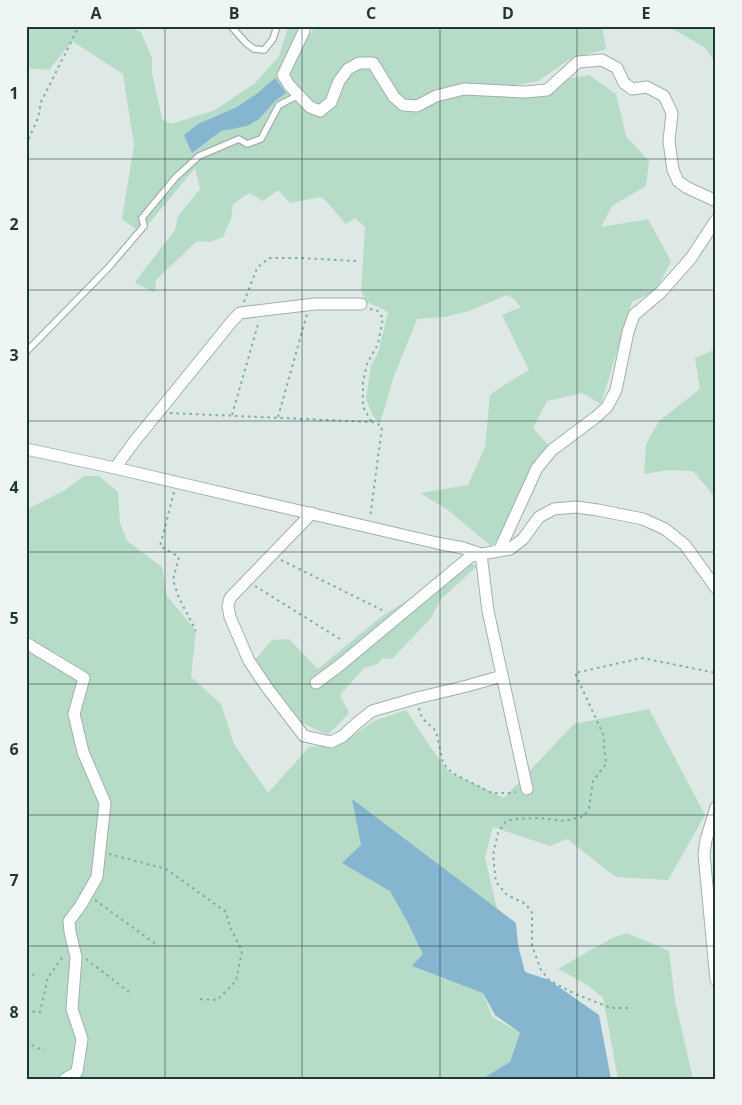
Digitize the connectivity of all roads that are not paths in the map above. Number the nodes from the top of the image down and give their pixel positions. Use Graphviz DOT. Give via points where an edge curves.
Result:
graph roads {
  1 [pos="232,26"];
  2 [pos="277,26"];
  3 [pos="304,28"];
  4 [pos="299,95"];
  5 [pos="716,201"];
  6 [pos="716,220"];
  7 [pos="362,304"];
  8 [pos="26,352"];
  9 [pos="26,449"];
  10 [pos="115,468"];
  11 [pos="312,513"];
  12 [pos="499,551"];
  13 [pos="480,554"];
  14 [pos="716,588"];
  15 [pos="26,643"];
  16 [pos="502,676"];
  17 [pos="316,683"];
  18 [pos="527,789"];
  19 [pos="716,807"];
  20 [pos="716,980"];
  21 [pos="65,1079"];
  1 -- 2 [label="lane" via="254,49 264,50"];
  3 -- 4 [label="street" via="283,75"];
  4 -- 5 [label="street" via="310,107 320,111 330,102 348,69 359,63 373,63 398,101 403,105 417,106 436,96 464,89 547,90 578,62 602,60 617,68 632,89 647,87 664,96 672,113 669,140 673,170 678,181"];
  4 -- 8 [label="lane" via="278,105 261,140 247,144 239,140 199,156 176,177 142,218 144,226 109,267"];
  6 -- 12 [label="street" via="691,258 661,292 634,315 616,390 607,407 552,450 538,468"];
  7 -- 10 [label="street" via="310,304 240,313"];
  9 -- 10 [label="street"];
  10 -- 11 [label="street"];
  11 -- 13 [label="street"];
  11 -- 16 [label="street" via="246,580 230,598 228,606 249,661 304,736 331,742 372,711"];
  12 -- 13 [label="street"];
  12 -- 14 [label="street" via="510,549 523,539 539,517 554,509 598,510 643,519 665,529 684,546"];
  13 -- 16 [label="street"];
  13 -- 17 [label="street" via="471,556"];
  15 -- 21 [label="street" via="84,678 74,714 83,752 105,803 97,877 69,921 76,957 72,1009 82,1039 77,1072"];
  16 -- 18 [label="street"];
  19 -- 20 [label="street" via="704,854"];
}
